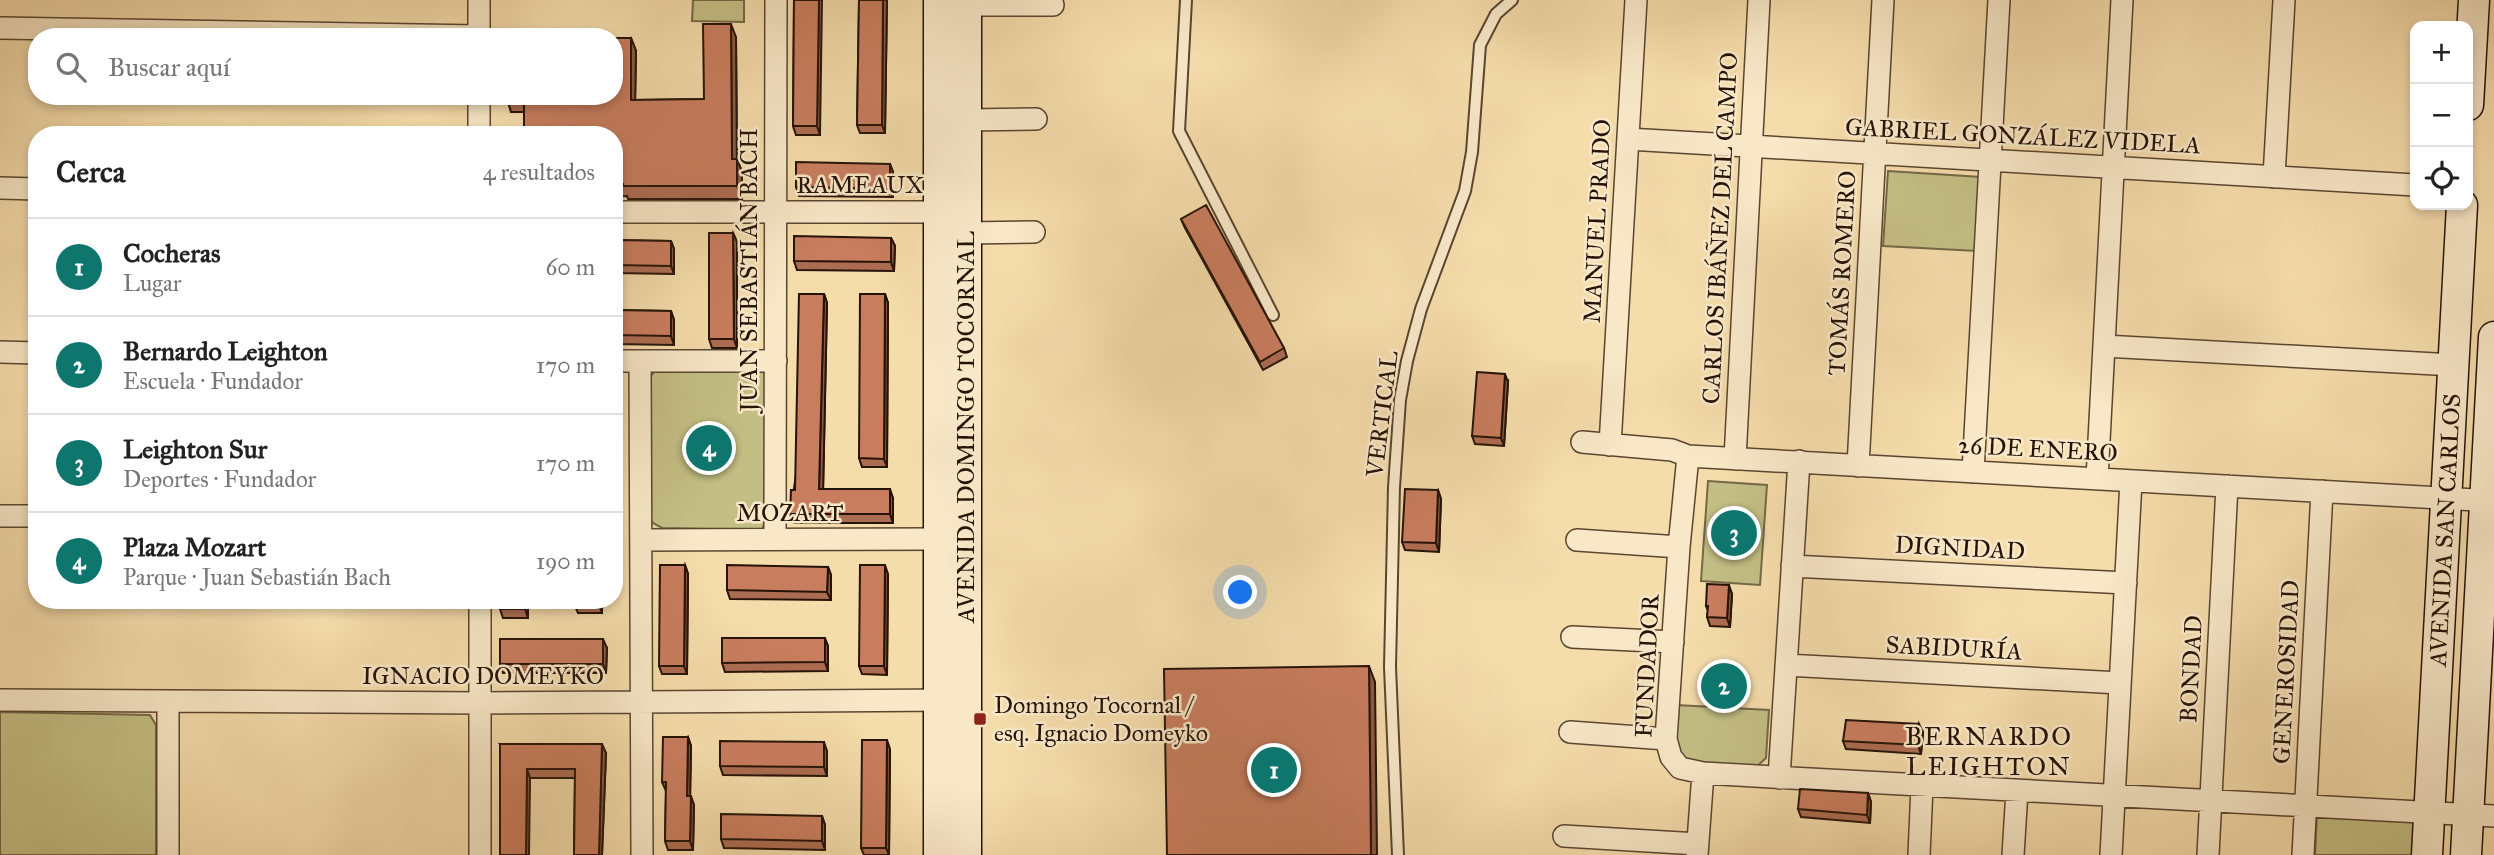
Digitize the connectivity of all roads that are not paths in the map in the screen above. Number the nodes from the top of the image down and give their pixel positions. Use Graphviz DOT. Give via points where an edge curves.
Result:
graph roads {
  1 [pos="479,0"];
  2 [pos="776,0"];
  3 [pos="1186,0"];
  4 [pos="1512,0"];
  5 [pos="1636,0"];
  6 [pos="1759,0"];
  7 [pos="1884,0"];
  8 [pos="1999,0"];
  9 [pos="2122,0"];
  10 [pos="2284,0"];
  11 [pos="2473,0"];
  12 [pos="957,2"];
  13 [pos="1053,5"];
  14 [pos="0,27"];
  15 [pos="48,28"];
  16 [pos="479,28"];
  17 [pos="2469,84"];
  18 [pos="479,105"];
  19 [pos="1036,119"];
  20 [pos="966,120"];
  21 [pos="479,126"];
  22 [pos="1628,139"];
  23 [pos="1751,146"];
  24 [pos="1875,153"];
  25 [pos="1990,160"];
  26 [pos="2114,167"];
  27 [pos="2274,177"];
  28 [pos="2410,185"];
  29 [pos="0,188"];
  30 [pos="28,189"];
  31 [pos="2462,210"];
  32 [pos="623,212"];
  33 [pos="776,212"];
  34 [pos="939,212"];
  35 [pos="1034,232"];
  36 [pos="966,233"];
  37 [pos="1273,315"];
  38 [pos="2494,337"];
  39 [pos="2104,345"];
  40 [pos="0,352"];
  41 [pos="28,353"];
  42 [pos="623,361"];
  43 [pos="640,361"];
  44 [pos="776,361"];
  45 [pos="2454,365"];
  46 [pos="1582,442"];
  47 [pos="1610,445"];
  48 [pos="1688,456"];
  49 [pos="1735,459"];
  50 [pos="1798,461"];
  51 [pos="1858,466"];
  52 [pos="1973,472"];
  53 [pos="2097,479"];
  54 [pos="2132,481"];
  55 [pos="2227,486"];
  56 [pos="2322,491"];
  57 [pos="2446,498"];
  58 [pos="2490,500"];
  59 [pos="0,516"];
  60 [pos="28,516"];
  61 [pos="775,539"];
  62 [pos="939,539"];
  63 [pos="641,540"];
  64 [pos="1577,540"];
  65 [pos="1679,547"];
  66 [pos="1792,566"];
  67 [pos="2126,583"];
  68 [pos="480,609"];
  69 [pos="1572,637"];
  70 [pos="1673,642"];
  71 [pos="1786,665"];
  72 [pos="2120,683"];
  73 [pos="0,700"];
  74 [pos="953,700"];
  75 [pos="168,701"];
  76 [pos="642,702"];
  77 [pos="480,703"];
  78 [pos="1570,732"];
  79 [pos="1666,739"];
  80 [pos="1703,772"];
  81 [pos="1779,778"];
  82 [pos="1922,786"];
  83 [pos="2017,791"];
  84 [pos="2114,796"];
  85 [pos="2210,801"];
  86 [pos="2306,807"];
  87 [pos="2430,813"];
  88 [pos="2482,816"];
  89 [pos="1564,836"];
  90 [pos="1698,849"];
  91 [pos="168,855"];
  92 [pos="480,855"];
  93 [pos="642,855"];
  94 [pos="939,855"];
  95 [pos="966,855"];
  96 [pos="1398,855"];
  97 [pos="1919,855"];
  98 [pos="2013,855"];
  99 [pos="2111,855"];
  100 [pos="2207,855"];
  101 [pos="2303,855"];
  102 [pos="2427,855"];
  103 [pos="2466,855"];
  1 -- 16 [label="street"];
  2 -- 33 [label="street, JUAN SEBASTIÁN BACH"];
  3 -- 37 [label="lane" via="1179,131"];
  4 -- 96 [label="lane, VERTICAL" via="1496,14 1480,46 1469,174 1421,309 1400,400 1391,667"];
  5 -- 22 [label="street, MANUEL PRADO"];
  6 -- 23 [label="street, CARLOS IBÁÑEZ DEL CAMPO"];
  7 -- 24 [label="street, TOMÁS ROMERO"];
  8 -- 25 [label="street"];
  9 -- 26 [label="street"];
  10 -- 27 [label="street"];
  11 -- 17 [label="main road"];
  12 -- 13 [label="street"];
  12 -- 20 [label="main road, AVENIDA DOMINGO TOCORNAL"];
  12 -- 34 [label="main road, AVENIDA DOMINGO TOCORNAL"];
  14 -- 15 [label="street"];
  18 -- 21 [label="street"];
  19 -- 20 [label="street"];
  20 -- 36 [label="main road, AVENIDA DOMINGO TOCORNAL"];
  22 -- 23 [label="street, GABRIEL GONZÁLEZ VIDELA"];
  22 -- 47 [label="street, MANUEL PRADO"];
  23 -- 24 [label="street, GABRIEL GONZÁLEZ VIDELA"];
  23 -- 49 [label="street, CARLOS IBÁÑEZ DEL CAMPO"];
  24 -- 25 [label="street, GABRIEL GONZÁLEZ VIDELA"];
  24 -- 51 [label="street, TOMÁS ROMERO"];
  25 -- 26 [label="street, GABRIEL GONZÁLEZ VIDELA"];
  25 -- 52 [label="street"];
  26 -- 27 [label="street, GABRIEL GONZÁLEZ VIDELA"];
  26 -- 39 [label="street"];
  27 -- 28 [label="street, GABRIEL GONZÁLEZ VIDELA"];
  29 -- 30 [label="street"];
  31 -- 45 [label="main road, AVENIDA SAN CARLOS"];
  32 -- 33 [label="street, RAMEAUX"];
  33 -- 34 [label="street, RAMEAUX"];
  33 -- 44 [label="street, JUAN SEBASTIÁN BACH"];
  34 -- 62 [label="main road, AVENIDA DOMINGO TOCORNAL"];
  35 -- 36 [label="street"];
  36 -- 74 [label="main road, AVENIDA DOMINGO TOCORNAL"];
  38 -- 58 [label="main road, AVENIDA SAN CARLOS"];
  39 -- 45 [label="street"];
  39 -- 53 [label="street"];
  40 -- 41 [label="street"];
  42 -- 43 [label="street"];
  43 -- 44 [label="street"];
  43 -- 63 [label="street"];
  44 -- 61 [label="street, JUAN SEBASTIÁN BACH"];
  45 -- 57 [label="main road, AVENIDA SAN CARLOS"];
  46 -- 47 [label="street, 26 DE ENERO"];
  47 -- 48 [label="street, 26 DE ENERO" via="1672,450"];
  48 -- 49 [label="street, 26 DE ENERO"];
  48 -- 65 [label="street, FUNDADOR"];
  49 -- 50 [label="street, 26 DE ENERO"];
  50 -- 51 [label="street, 26 DE ENERO"];
  50 -- 66 [label="street"];
  51 -- 52 [label="street, 26 DE ENERO"];
  52 -- 53 [label="street, 26 DE ENERO"];
  53 -- 54 [label="street, 26 DE ENERO"];
  54 -- 55 [label="street, 26 DE ENERO"];
  54 -- 67 [label="street"];
  55 -- 56 [label="street, 26 DE ENERO"];
  55 -- 85 [label="street, BONDAD"];
  56 -- 57 [label="street, 26 DE ENERO"];
  56 -- 86 [label="street, GENEROSIDAD"];
  57 -- 58 [label="street, 26 DE ENERO"];
  57 -- 87 [label="main road, AVENIDA SAN CARLOS"];
  58 -- 88 [label="main road, AVENIDA SAN CARLOS"];
  59 -- 60 [label="street"];
  61 -- 62 [label="street, MOZART"];
  61 -- 63 [label="street, MOZART"];
  62 -- 74 [label="main road, AVENIDA DOMINGO TOCORNAL"];
  63 -- 76 [label="street"];
  64 -- 65 [label="street"];
  65 -- 70 [label="street, FUNDADOR"];
  66 -- 67 [label="street, DIGNIDAD"];
  66 -- 71 [label="street"];
  67 -- 72 [label="street"];
  68 -- 77 [label="street"];
  69 -- 70 [label="street"];
  70 -- 79 [label="street, FUNDADOR"];
  71 -- 72 [label="street, SABIDURÍA"];
  71 -- 81 [label="street"];
  72 -- 84 [label="street"];
  73 -- 75 [label="street, IGNACIO DOMEYKO"];
  74 -- 76 [label="street, IGNACIO DOMEYKO"];
  74 -- 94 [label="main road, AVENIDA DOMINGO TOCORNAL"];
  74 -- 95 [label="main road, AVENIDA DOMINGO TOCORNAL"];
  75 -- 77 [label="street, IGNACIO DOMEYKO"];
  75 -- 91 [label="street"];
  76 -- 77 [label="street, IGNACIO DOMEYKO"];
  76 -- 93 [label="street"];
  77 -- 92 [label="street"];
  78 -- 79 [label="street"];
  79 -- 80 [label="street, FUNDADOR" via="1680,768"];
  80 -- 81 [label="street"];
  80 -- 90 [label="street"];
  81 -- 82 [label="street"];
  82 -- 83 [label="street"];
  82 -- 97 [label="street"];
  83 -- 84 [label="street"];
  83 -- 98 [label="street"];
  84 -- 85 [label="street"];
  84 -- 99 [label="street"];
  85 -- 86 [label="street"];
  85 -- 100 [label="street, BONDAD"];
  86 -- 87 [label="street"];
  86 -- 101 [label="street, GENEROSIDAD"];
  87 -- 88 [label="street"];
  87 -- 102 [label="main road, AVENIDA SAN CARLOS"];
  88 -- 103 [label="main road, AVENIDA SAN CARLOS"];
  89 -- 90 [label="street"];
}
